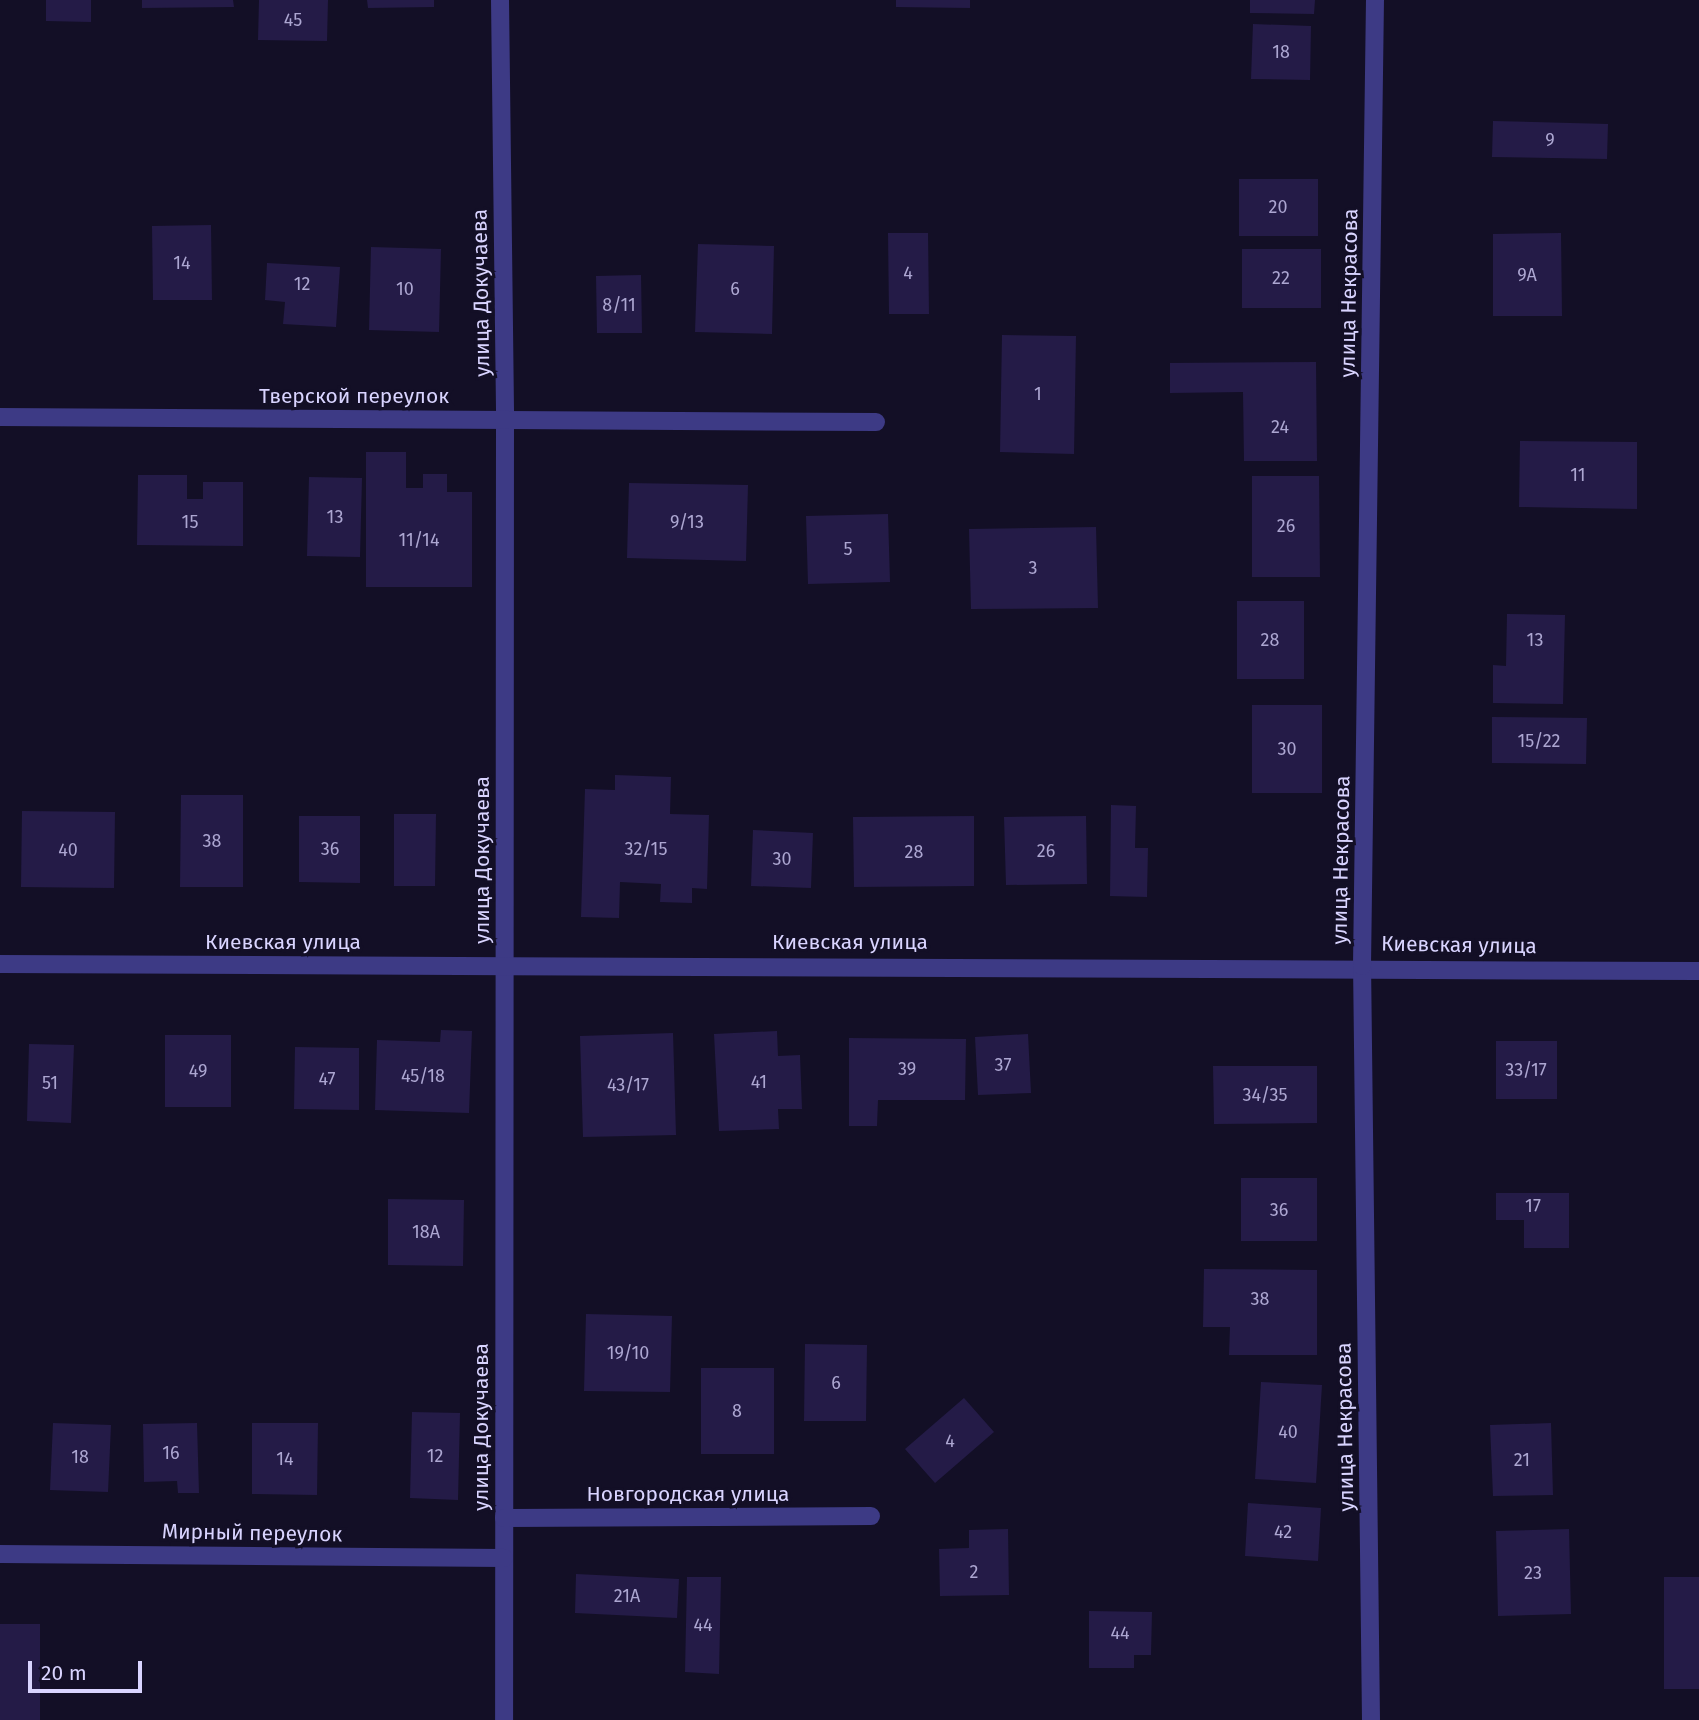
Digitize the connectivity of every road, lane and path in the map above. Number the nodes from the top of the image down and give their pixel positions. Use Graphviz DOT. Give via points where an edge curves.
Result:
graph roads {
  1 [pos="500,0"];
  2 [pos="1376,0"];
  3 [pos="0,417"];
  4 [pos="505,420"];
  5 [pos="876,422"];
  6 [pos="0,964"];
  7 [pos="504,964"];
  8 [pos="1362,966"];
  9 [pos="1699,971"];
  10 [pos="871,1516"];
  11 [pos="504,1518"];
  12 [pos="0,1554"];
  13 [pos="504,1558"];
  14 [pos="504,1720"];
  15 [pos="1371,1720"];
  1 -- 4 [label="street, улица Докучаева"];
  2 -- 8 [label="street, улица Некрасова"];
  3 -- 4 [label="street, Тверской переулок"];
  4 -- 5 [label="street, Тверской переулок"];
  4 -- 7 [label="street, улица Докучаева"];
  6 -- 7 [label="street, Киевская улица"];
  7 -- 8 [label="street, Киевская улица"];
  7 -- 11 [label="street, улица Докучаева"];
  8 -- 9 [label="street, Киевская улица"];
  8 -- 15 [label="street, улица Некрасова"];
  10 -- 11 [label="street, Новгородская улица"];
  11 -- 13 [label="street, улица Докучаева"];
  12 -- 13 [label="street, Мирный переулок"];
  13 -- 14 [label="street, улица Докучаева"];
}
